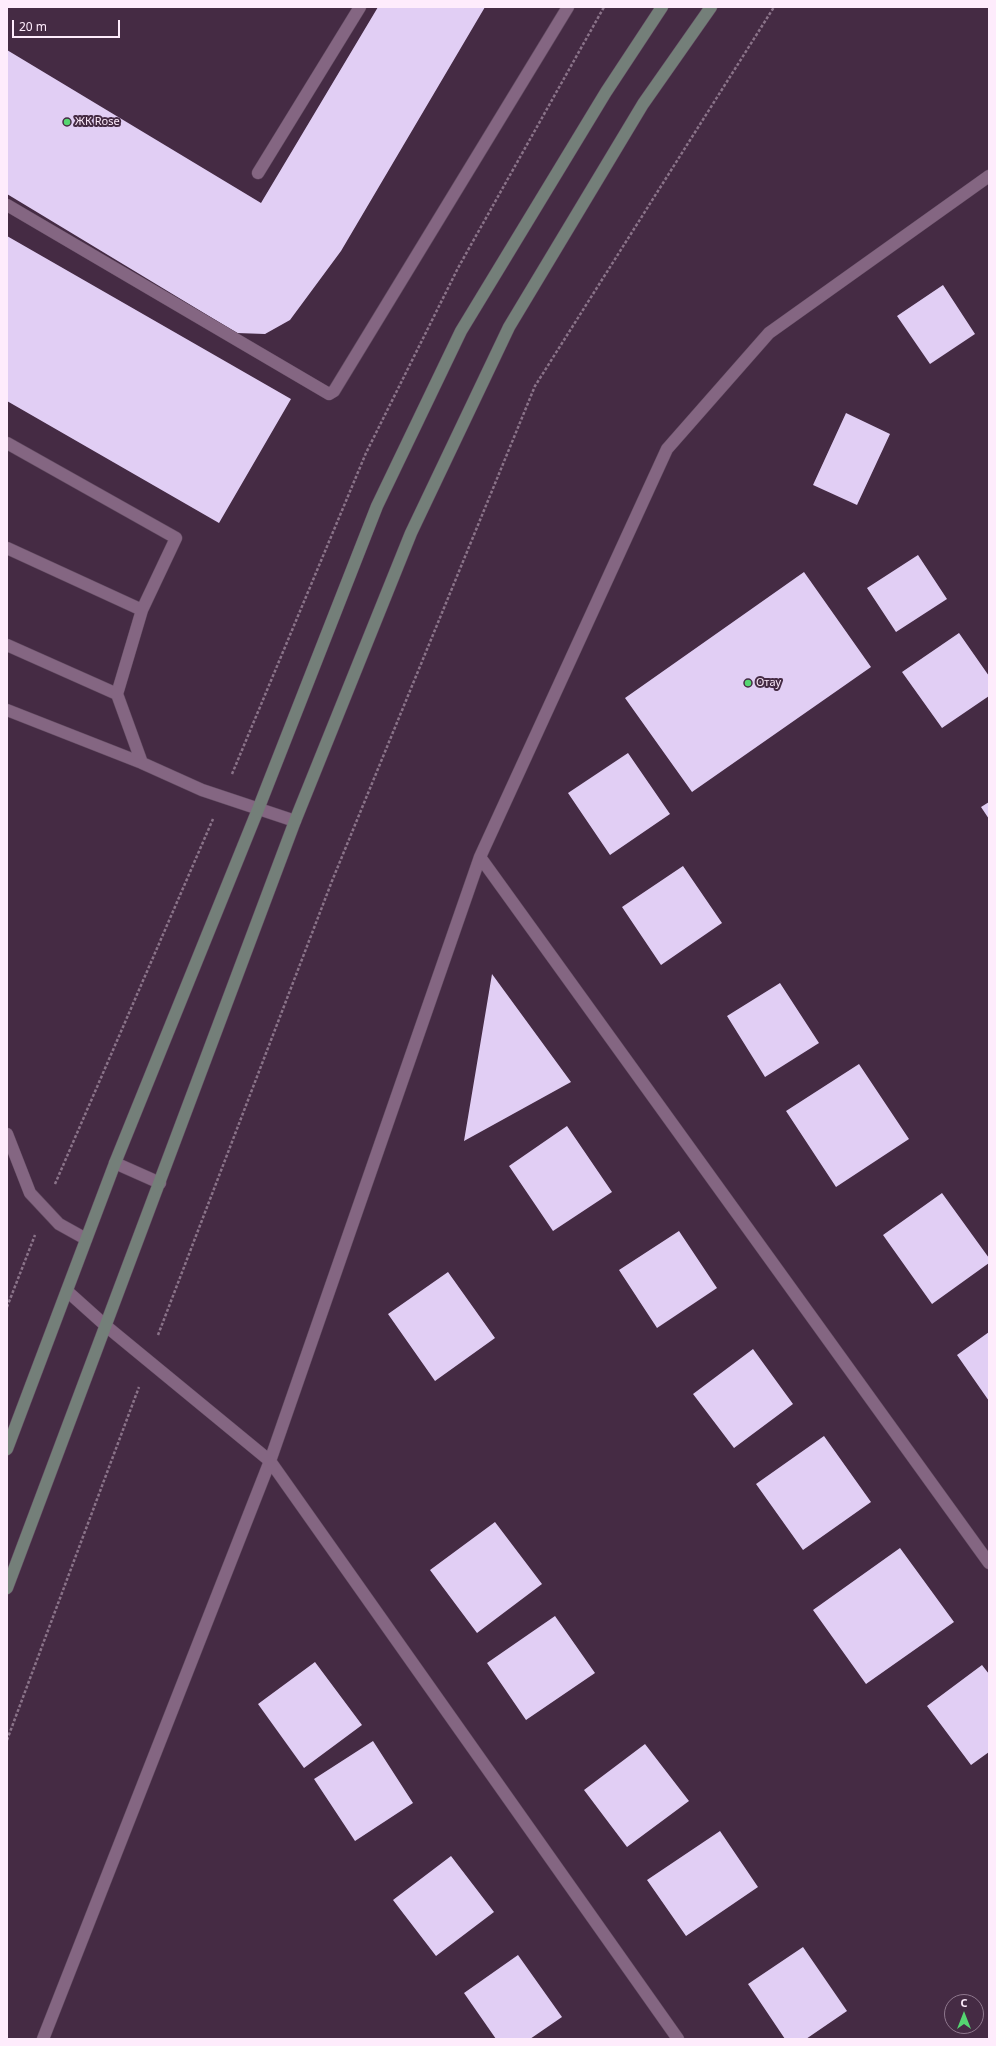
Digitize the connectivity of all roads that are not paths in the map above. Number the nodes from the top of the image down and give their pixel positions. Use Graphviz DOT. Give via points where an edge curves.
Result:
graph roads {
  1 [pos="360,7"];
  2 [pos="568,7"];
  3 [pos="662,7"];
  4 [pos="711,7"];
  5 [pos="258,172"];
  6 [pos="989,176"];
  7 [pos="7,205"];
  8 [pos="7,443"];
  9 [pos="7,548"];
  10 [pos="142,610"];
  11 [pos="7,645"];
  12 [pos="118,694"];
  13 [pos="7,710"];
  14 [pos="142,763"];
  15 [pos="259,807"];
  16 [pos="295,821"];
  17 [pos="480,857"];
  18 [pos="7,1134"];
  19 [pos="115,1163"];
  20 [pos="160,1183"];
  21 [pos="86,1239"];
  22 [pos="67,1291"];
  23 [pos="106,1326"];
  24 [pos="7,1449"];
  25 [pos="270,1461"];
  26 [pos="989,1563"];
  27 [pos="7,1588"];
  28 [pos="43,2039"];
  29 [pos="678,2039"];
  1 -- 5 [label="street"];
  2 -- 7 [label="street" via="334,391 329,394"];
  3 -- 15 [label="main road" via="606,92 461,331 377,506"];
  4 -- 16 [label="main road" via="643,104 509,327 411,533"];
  6 -- 17 [label="street" via="769,333 667,449"];
  8 -- 10 [label="street" via="176,538"];
  9 -- 10 [label="street"];
  10 -- 12 [label="street"];
  11 -- 12 [label="street"];
  12 -- 14 [label="street"];
  13 -- 14 [label="street"];
  14 -- 15 [label="street" via="202,790"];
  15 -- 16 [label="street"];
  15 -- 19 [label="main road"];
  16 -- 20 [label="main road"];
  17 -- 25 [label="street"];
  17 -- 26 [label="street"];
  18 -- 21 [label="street" via="30,1193 59,1224"];
  19 -- 20 [label="street"];
  19 -- 21 [label="main road"];
  20 -- 23 [label="main road"];
  21 -- 22 [label="main road"];
  22 -- 23 [label="street"];
  22 -- 24 [label="main road"];
  23 -- 25 [label="street"];
  23 -- 27 [label="main road"];
  25 -- 28 [label="street"];
  25 -- 29 [label="street"];
}
